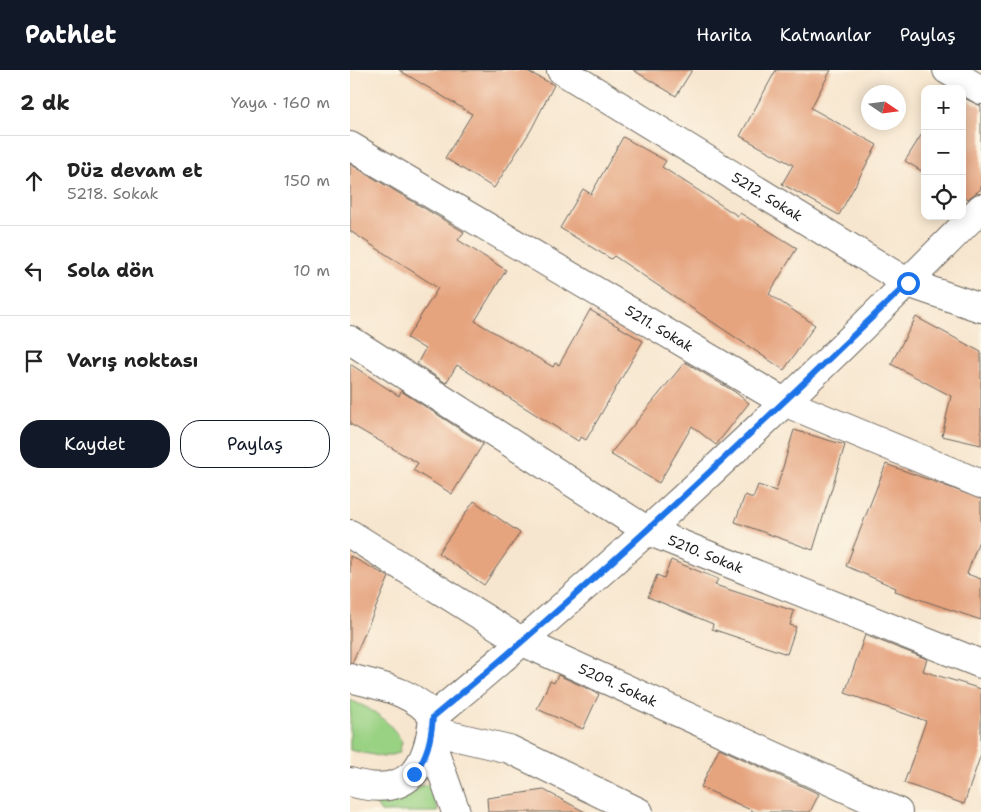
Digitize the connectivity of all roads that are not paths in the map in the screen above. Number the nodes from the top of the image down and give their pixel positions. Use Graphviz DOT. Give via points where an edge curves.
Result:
graph roads {
  1 [pos="561,70"];
  2 [pos="947,70"];
  3 [pos="981,90"];
  4 [pos="350,146"];
  5 [pos="981,208"];
  6 [pos="908,283"];
  7 [pos="981,308"];
  8 [pos="350,340"];
  9 [pos="784,402"];
  10 [pos="981,484"];
  11 [pos="648,531"];
  12 [pos="350,534"];
  13 [pos="523,642"];
  14 [pos="981,664"];
  15 [pos="350,678"];
  16 [pos="432,730"];
  17 [pos="350,782"];
  18 [pos="456,812"];
  19 [pos="639,812"];
  20 [pos="898,812"];
  1 -- 6 [label="street, 5212. Sokak"];
  2 -- 3 [label="street"];
  4 -- 9 [label="street, 5211. Sokak"];
  5 -- 6 [label="street"];
  6 -- 7 [label="street, 5212. Sokak"];
  6 -- 9 [label="street"];
  8 -- 11 [label="street, 5210. Sokak"];
  9 -- 10 [label="street, 5211. Sokak"];
  9 -- 11 [label="street"];
  11 -- 13 [label="street"];
  11 -- 14 [label="street, 5210. Sokak"];
  12 -- 13 [label="street, 5209. Sokak"];
  13 -- 16 [label="street"];
  13 -- 20 [label="street, 5209. Sokak"];
  15 -- 16 [label="street" via="395,690 426,707"];
  16 -- 17 [label="street" via="424,760 414,774 388,786 363,786"];
  16 -- 18 [label="street"];
  16 -- 19 [label="street" via="509,749"];
}
